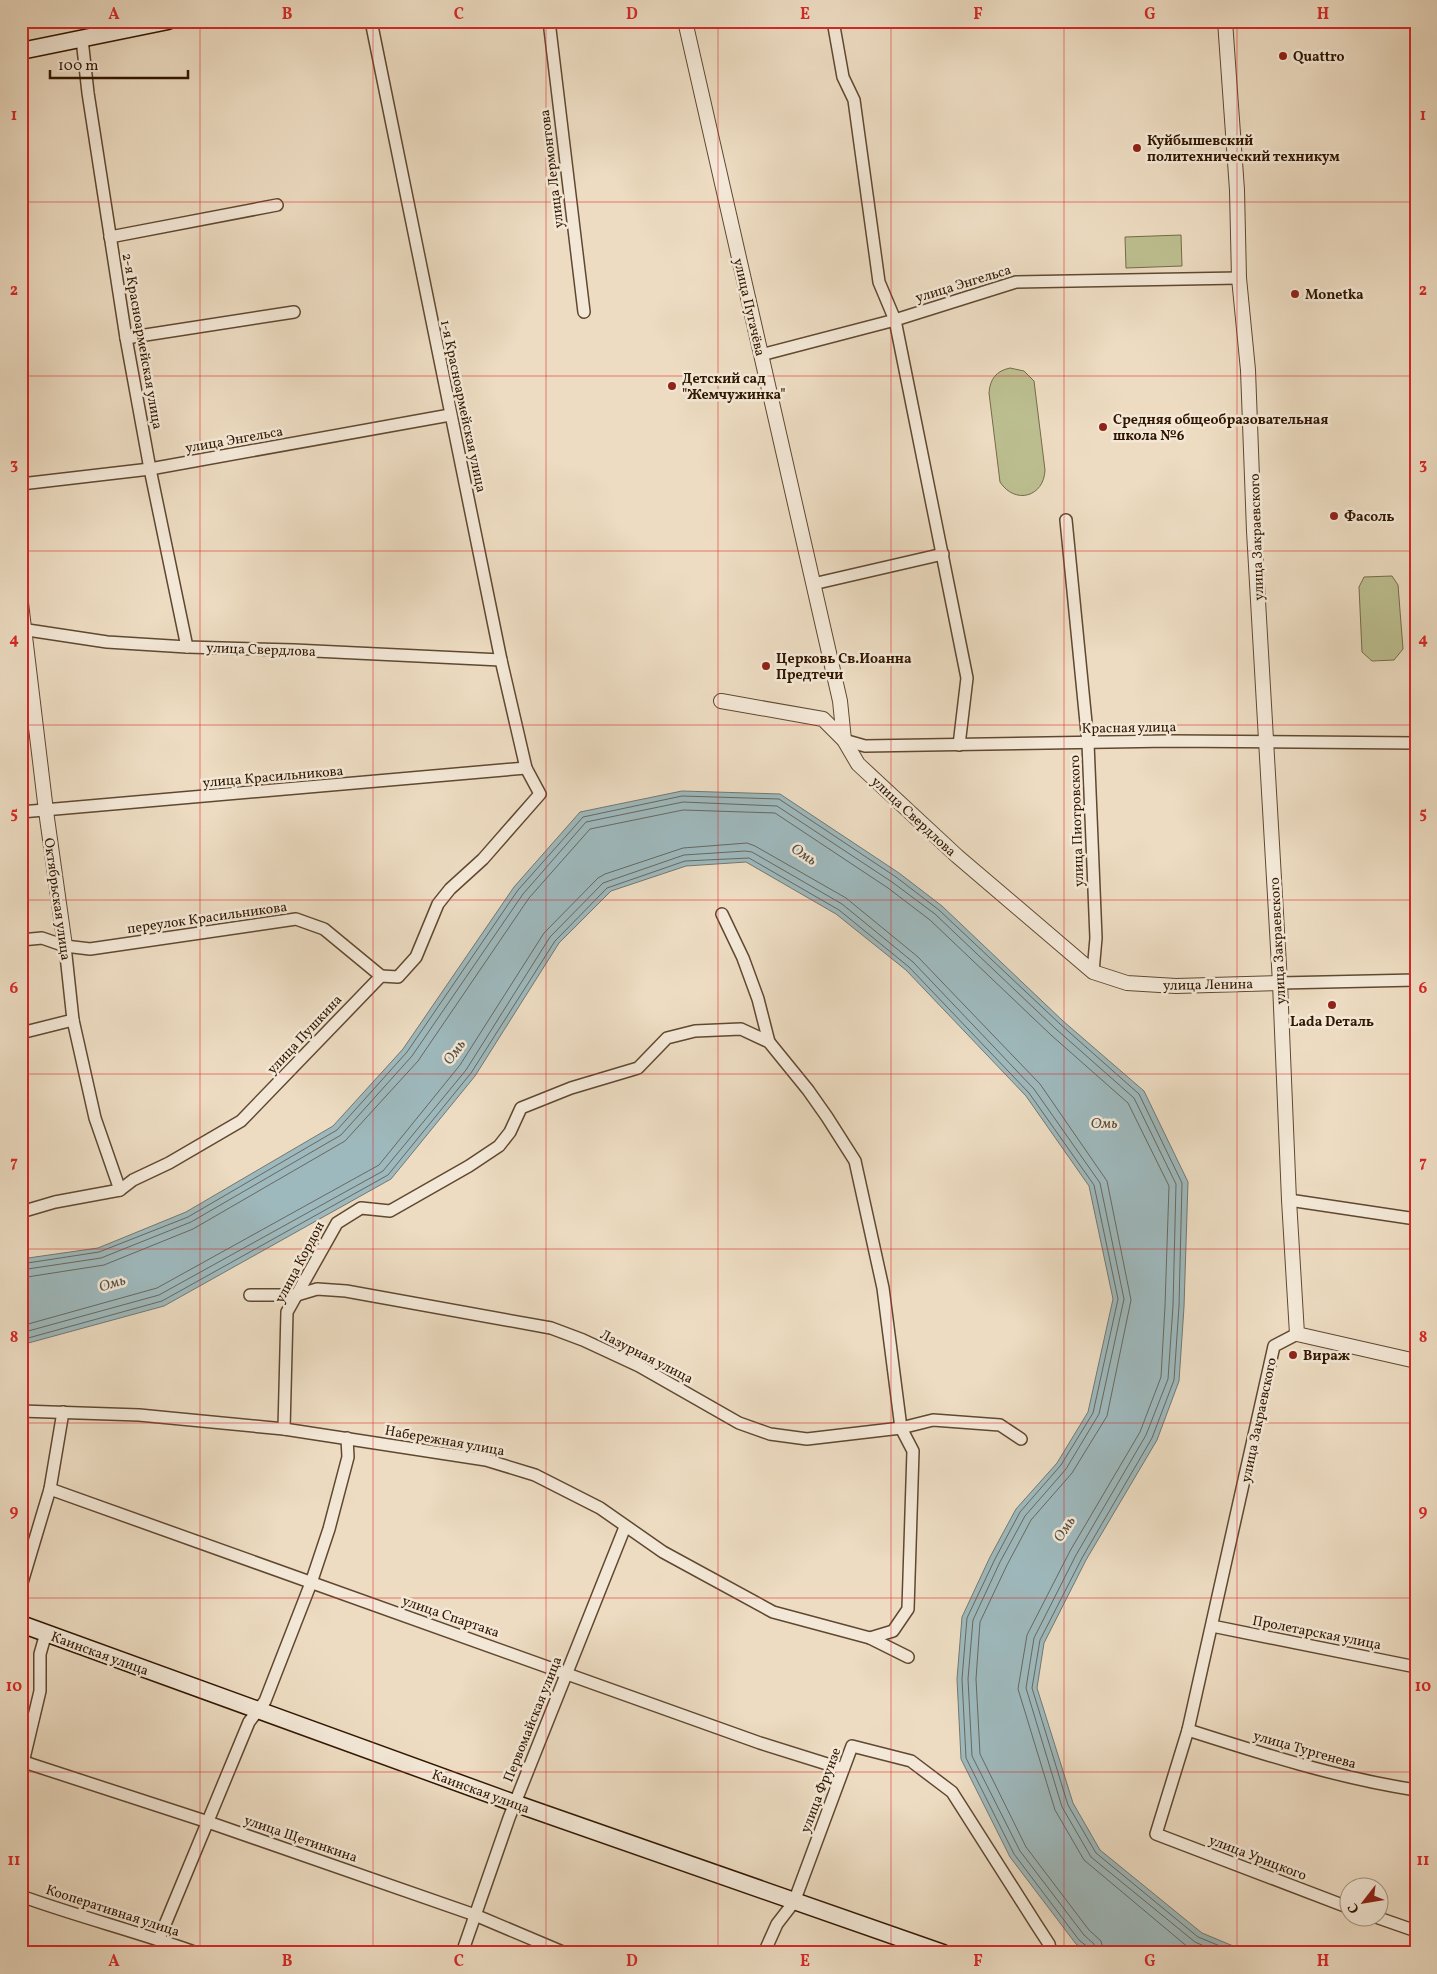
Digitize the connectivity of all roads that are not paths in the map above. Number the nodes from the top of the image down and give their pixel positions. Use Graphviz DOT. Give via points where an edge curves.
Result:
graph roads {
  1 [pos="168,21"];
  2 [pos="371,21"];
  3 [pos="549,21"];
  4 [pos="685,21"];
  5 [pos="833,21"];
  6 [pos="1225,21"];
  7 [pos="152,23"];
  8 [pos="82,39"];
  9 [pos="21,51"];
  10 [pos="277,205"];
  11 [pos="110,236"];
  12 [pos="1239,278"];
  13 [pos="294,312"];
  14 [pos="584,312"];
  15 [pos="895,320"];
  16 [pos="126,338"];
  17 [pos="761,355"];
  18 [pos="450,415"];
  19 [pos="150,469"];
  20 [pos="21,484"];
  21 [pos="1066,520"];
  22 [pos="943,554"];
  23 [pos="812,584"];
  24 [pos="21,603"];
  25 [pos="23,628"];
  26 [pos="187,647"];
  27 [pos="501,660"];
  28 [pos="720,701"];
  29 [pos="844,740"];
  30 [pos="1088,743"];
  31 [pos="1266,743"];
  32 [pos="1416,743"];
  33 [pos="959,745"];
  34 [pos="526,768"];
  35 [pos="46,811"];
  36 [pos="21,812"];
  37 [pos="722,914"];
  38 [pos="21,940"];
  39 [pos="65,946"];
  40 [pos="1093,972"];
  41 [pos="381,976"];
  42 [pos="1416,980"];
  43 [pos="1280,983"];
  44 [pos="73,1020"];
  45 [pos="21,1033"];
  46 [pos="769,1042"];
  47 [pos="120,1190"];
  48 [pos="1289,1200"];
  49 [pos="21,1212"];
  50 [pos="1416,1219"];
  51 [pos="297,1294"];
  52 [pos="250,1295"];
  53 [pos="1297,1334"];
  54 [pos="1416,1361"];
  55 [pos="21,1411"];
  56 [pos="63,1412"];
  57 [pos="284,1428"];
  58 [pos="901,1428"];
  59 [pos="347,1438"];
  60 [pos="1021,1439"];
  61 [pos="50,1489"];
  62 [pos="625,1527"];
  63 [pos="311,1583"];
  64 [pos="21,1586"];
  65 [pos="21,1624"];
  66 [pos="1212,1626"];
  67 [pos="46,1633"];
  68 [pos="870,1638"];
  69 [pos="908,1657"];
  70 [pos="1416,1667"];
  71 [pos="567,1673"];
  72 [pos="256,1711"];
  73 [pos="1188,1730"];
  74 [pos="22,1766"];
  75 [pos="844,1769"];
  76 [pos="1416,1790"];
  77 [pos="514,1803"];
  78 [pos="208,1822"];
  79 [pos="1156,1834"];
  80 [pos="21,1896"];
  81 [pos="794,1902"];
  82 [pos="1340,1904"];
  83 [pos="475,1915"];
  84 [pos="1390,1922"];
  85 [pos="1416,1931"];
  86 [pos="159,1939"];
  87 [pos="197,1953"];
  88 [pos="462,1953"];
  89 [pos="565,1953"];
  90 [pos="764,1953"];
  91 [pos="943,1953"];
  92 [pos="1050,1953"];
  1 -- 7 [label="main road"];
  2 -- 18 [label="street, 1-я Красноармейская улица"];
  3 -- 14 [label="street, улица Лермонтова"];
  4 -- 17 [label="street, улица Пугачёва"];
  5 -- 15 [label="street" via="844,77 854,100 879,282"];
  6 -- 12 [label="street, улица Закраевского" via="1237,190"];
  7 -- 8 [label="main road"];
  8 -- 9 [label="main road"];
  8 -- 11 [label="street, 2-я Красноармейская улица"];
  10 -- 11 [label="street"];
  11 -- 16 [label="street, 2-я Красноармейская улица"];
  12 -- 15 [label="street, улица Энгельса" via="1016,282"];
  12 -- 31 [label="street, улица Закраевского" via="1248,370"];
  13 -- 16 [label="street"];
  15 -- 17 [label="street, улица Энгельса"];
  15 -- 22 [label="street"];
  16 -- 19 [label="street, 2-я Красноармейская улица"];
  17 -- 23 [label="street, улица Пугачёва"];
  18 -- 19 [label="street, улица Энгельса"];
  18 -- 27 [label="street, 1-я Красноармейская улица"];
  19 -- 20 [label="street, улица Энгельса"];
  19 -- 26 [label="street, 2-я Красноармейская улица"];
  21 -- 30 [label="street, улица Пиотровского"];
  22 -- 23 [label="street"];
  22 -- 33 [label="street" via="967,678"];
  23 -- 29 [label="street, улица Пугачёва" via="840,700"];
  24 -- 25 [label="street, Октябрьская улица"];
  25 -- 26 [label="street, улица Свердлова" via="107,642"];
  25 -- 35 [label="street, Октябрьская улица"];
  26 -- 27 [label="street, улица Свердлова"];
  27 -- 34 [label="street, 1-я Красноармейская улица"];
  28 -- 29 [label="street, улица Свердлова" via="823,719"];
  29 -- 33 [label="street, Красная улица" via="864,746"];
  29 -- 40 [label="street, улица Свердлова" via="858,764 957,856"];
  30 -- 31 [label="street, Красная улица"];
  30 -- 33 [label="street, Красная улица"];
  30 -- 40 [label="street, улица Пиотровского" via="1096,938"];
  31 -- 32 [label="street, Красная улица"];
  31 -- 43 [label="street, улица Закраевского"];
  34 -- 35 [label="street, улица Красильникова"];
  34 -- 41 [label="street, 1-я Красноармейская улица" via="540,794 438,904 416,957 405,970 398,977"];
  35 -- 36 [label="street, улица Красильникова"];
  35 -- 39 [label="street, Октябрьская улица"];
  37 -- 46 [label="street" via="743,958"];
  38 -- 39 [label="street, переулок Красильникова" via="42,938"];
  39 -- 41 [label="street, переулок Красильникова" via="90,950 296,919 324,929"];
  39 -- 44 [label="street, Октябрьская улица"];
  40 -- 43 [label="street, улица Ленина" via="1127,984"];
  41 -- 47 [label="street, улица Пушкина" via="241,1121"];
  42 -- 43 [label="street, улица Ленина"];
  43 -- 48 [label="street, улица Закраевского"];
  44 -- 45 [label="street"];
  44 -- 47 [label="street, Октябрьская улица" via="95,1118"];
  46 -- 51 [label="street, улица Кордон" via="741,1029 695,1031 667,1038 638,1068 571,1088 521,1108 510,1132 499,1146 484,1156 390,1211 361,1208 337,1223"];
  46 -- 58 [label="street" via="808,1090 855,1161 883,1288"];
  47 -- 49 [label="street, улица Пушкина"];
  48 -- 50 [label="street"];
  48 -- 53 [label="street, улица Закраевского"];
  51 -- 52 [label="street, Лазурная улица"];
  51 -- 57 [label="street, улица Кордон" via="287,1312"];
  51 -- 58 [label="street, Лазурная улица" via="317,1289 346,1291 551,1328 639,1366 739,1423 770,1434 807,1439"];
  53 -- 54 [label="street"];
  53 -- 66 [label="street, улица Закраевского" via="1274,1346"];
  55 -- 56 [label="street, Набережная улица"];
  56 -- 57 [label="street, Набережная улица" via="156,1416"];
  56 -- 61 [label="street"];
  57 -- 59 [label="street, Набережная улица"];
  58 -- 60 [label="street, Лазурная улица" via="934,1420 1000,1425"];
  58 -- 68 [label="street" via="912,1451 908,1609 893,1631"];
  59 -- 62 [label="street, Набережная улица" via="486,1460 535,1475 600,1508"];
  59 -- 63 [label="street" via="348,1458"];
  61 -- 63 [label="street, улица Спартака"];
  61 -- 64 [label="street"];
  62 -- 68 [label="street, Набережная улица" via="663,1552 773,1612"];
  62 -- 71 [label="street, Первомайская улица"];
  63 -- 71 [label="street, улица Спартака"];
  63 -- 72 [label="street" via="265,1701"];
  65 -- 67 [label="main road, Каинская улица"];
  66 -- 70 [label="street, Пролетарская улица"];
  66 -- 73 [label="street, улица Закраевского"];
  67 -- 72 [label="main road, Каинская улица"];
  67 -- 74 [label="street" via="40,1654 40,1691"];
  68 -- 69 [label="street, Набережная улица"];
  71 -- 75 [label="street, улица Спартака"];
  71 -- 77 [label="street, Первомайская улица"];
  72 -- 77 [label="main road, Каинская улица"];
  72 -- 78 [label="street"];
  73 -- 76 [label="street, улица Тургенева" via="1298,1765"];
  73 -- 79 [label="street, улица Закраевского"];
  74 -- 78 [label="street, улица Щетинкина"];
  75 -- 81 [label="street, улица Фрунзе"];
  75 -- 92 [label="street, улица Фрунзе" via="852,1746 911,1761 952,1792 1049,1944"];
  77 -- 81 [label="main road, Каинская улица"];
  77 -- 83 [label="street, Первомайская улица"];
  78 -- 83 [label="street, улица Щетинкина"];
  78 -- 86 [label="street"];
  79 -- 82 [label="street, улица Урицкого"];
  80 -- 86 [label="street, Кооперативная улица"];
  81 -- 90 [label="street, улица Фрунзе" via="777,1924"];
  81 -- 91 [label="main road, Каинская улица"];
  83 -- 88 [label="street, Первомайская улица"];
  83 -- 89 [label="street, улица Щетинкина"];
  84 -- 85 [label="street"];
  86 -- 87 [label="street, Кооперативная улица"];
}
